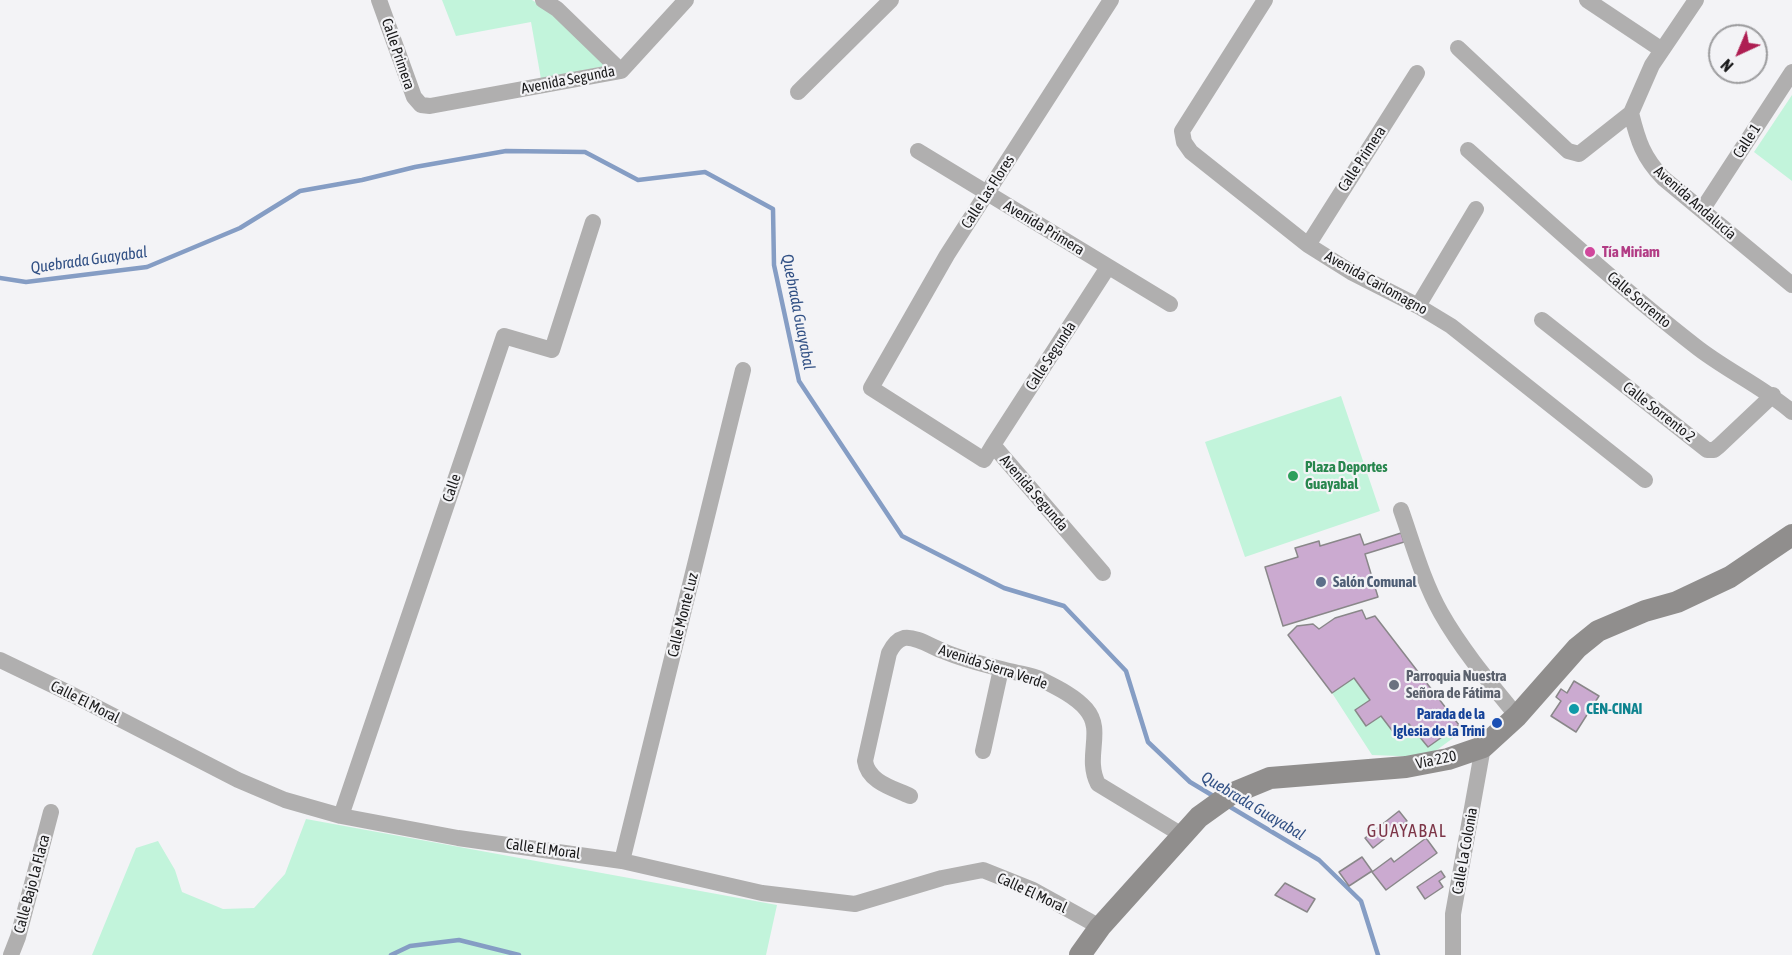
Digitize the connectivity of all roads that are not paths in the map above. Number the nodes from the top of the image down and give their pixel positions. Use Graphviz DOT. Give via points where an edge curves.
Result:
graph roads {
  1 [pos="379,0"];
  2 [pos="543,0"];
  3 [pos="686,0"];
  4 [pos="891,0"];
  5 [pos="1111,0"];
  6 [pos="1265,0"];
  7 [pos="1587,0"];
  8 [pos="1696,0"];
  9 [pos="562,5"];
  10 [pos="1458,48"];
  11 [pos="1662,50"];
  12 [pos="621,71"];
  13 [pos="1792,72"];
  14 [pos="1417,73"];
  15 [pos="798,92"];
  16 [pos="421,105"];
  17 [pos="1631,113"];
  18 [pos="1468,150"];
  19 [pos="918,151"];
  20 [pos="987,193"];
  21 [pos="1476,209"];
  22 [pos="1702,210"];
  23 [pos="593,222"];
  24 [pos="1308,245"];
  25 [pos="1108,267"];
  26 [pos="1792,285"];
  27 [pos="1170,304"];
  28 [pos="1418,306"];
  29 [pos="1542,320"];
  30 [pos="743,370"];
  31 [pos="871,388"];
  32 [pos="1773,395"];
  33 [pos="1792,412"];
  34 [pos="993,445"];
  35 [pos="1645,480"];
  36 [pos="1401,510"];
  37 [pos="1792,535"];
  38 [pos="1103,573"];
  39 [pos="0,660"];
  40 [pos="1001,669"];
  41 [pos="1517,717"];
  42 [pos="1483,747"];
  43 [pos="983,751"];
  44 [pos="910,796"];
  45 [pos="51,812"];
  46 [pos="341,816"];
  47 [pos="1182,835"];
  48 [pos="622,861"];
  49 [pos="1100,927"];
  50 [pos="11,955"];
  51 [pos="1080,955"];
  52 [pos="1453,955"];
  1 -- 16 [label="street, Calle Primera" via="414,97"];
  2 -- 9 [label="street"];
  3 -- 12 [label="street, Avenida Segunda"];
  4 -- 15 [label="street"];
  5 -- 20 [label="street, Calle Las Flores"];
  6 -- 24 [label="street, Avenida Carlomagno" via="1182,131 1191,152"];
  7 -- 11 [label="street"];
  8 -- 11 [label="street"];
  9 -- 12 [label="street"];
  10 -- 17 [label="street" via="1568,151 1579,154 1589,148"];
  11 -- 17 [label="street"];
  12 -- 16 [label="street, Avenida Segunda"];
  13 -- 22 [label="street, Calle 1"];
  14 -- 24 [label="street, Calle Primera"];
  17 -- 22 [label="street, Avenida Andalucía" via="1639,145 1649,163"];
  18 -- 32 [label="street, Calle Sorrento" via="1638,301 1702,352"];
  19 -- 20 [label="street, Avenida Primera"];
  20 -- 25 [label="street, Avenida Primera"];
  20 -- 31 [label="street, Calle Las Flores"];
  21 -- 28 [label="street"];
  22 -- 26 [label="street, Avenida Andalucía"];
  23 -- 46 [label="street, Calle" via="552,350 504,336"];
  24 -- 28 [label="street, Avenida Carlomagno"];
  25 -- 27 [label="street, Avenida Primera"];
  25 -- 34 [label="street, Calle Segunda"];
  28 -- 35 [label="street, Avenida Carlomagno" via="1451,326"];
  29 -- 32 [label="street, Calle Sorrento 2" via="1707,450 1719,446"];
  30 -- 48 [label="street, Calle Monte Luz"];
  31 -- 34 [label="street, Avenida Segunda" via="984,460"];
  32 -- 33 [label="street, Calle Sorrento"];
  34 -- 38 [label="street, Avenida Segunda"];
  36 -- 41 [label="street" via="1441,612"];
  37 -- 41 [label="main road, Vía 220" via="1731,577 1598,631 1577,648"];
  39 -- 46 [label="street, Calle El Moral" via="238,780 285,800"];
  40 -- 43 [label="street"];
  40 -- 44 [label="street, Avenida Sierra Verde" via="914,639 904,638 894,644 865,761 873,778"];
  40 -- 47 [label="street, Avenida Sierra Verde" via="1038,678 1087,710 1094,720 1092,758 1098,784"];
  41 -- 42 [label="main road, Vía 220"];
  42 -- 47 [label="main road, Vía 220" via="1448,759 1407,766 1270,778 1231,794"];
  42 -- 52 [label="street, Calle La Colonia" via="1453,914"];
  45 -- 50 [label="street, Calle Bajo La Flaca"];
  46 -- 48 [label="street, Calle El Moral" via="458,838"];
  47 -- 49 [label="main road, Vía 220"];
  48 -- 49 [label="street, Calle El Moral" via="762,893 855,904 983,870 1033,890"];
  49 -- 51 [label="main road, Vía 220"];
}
